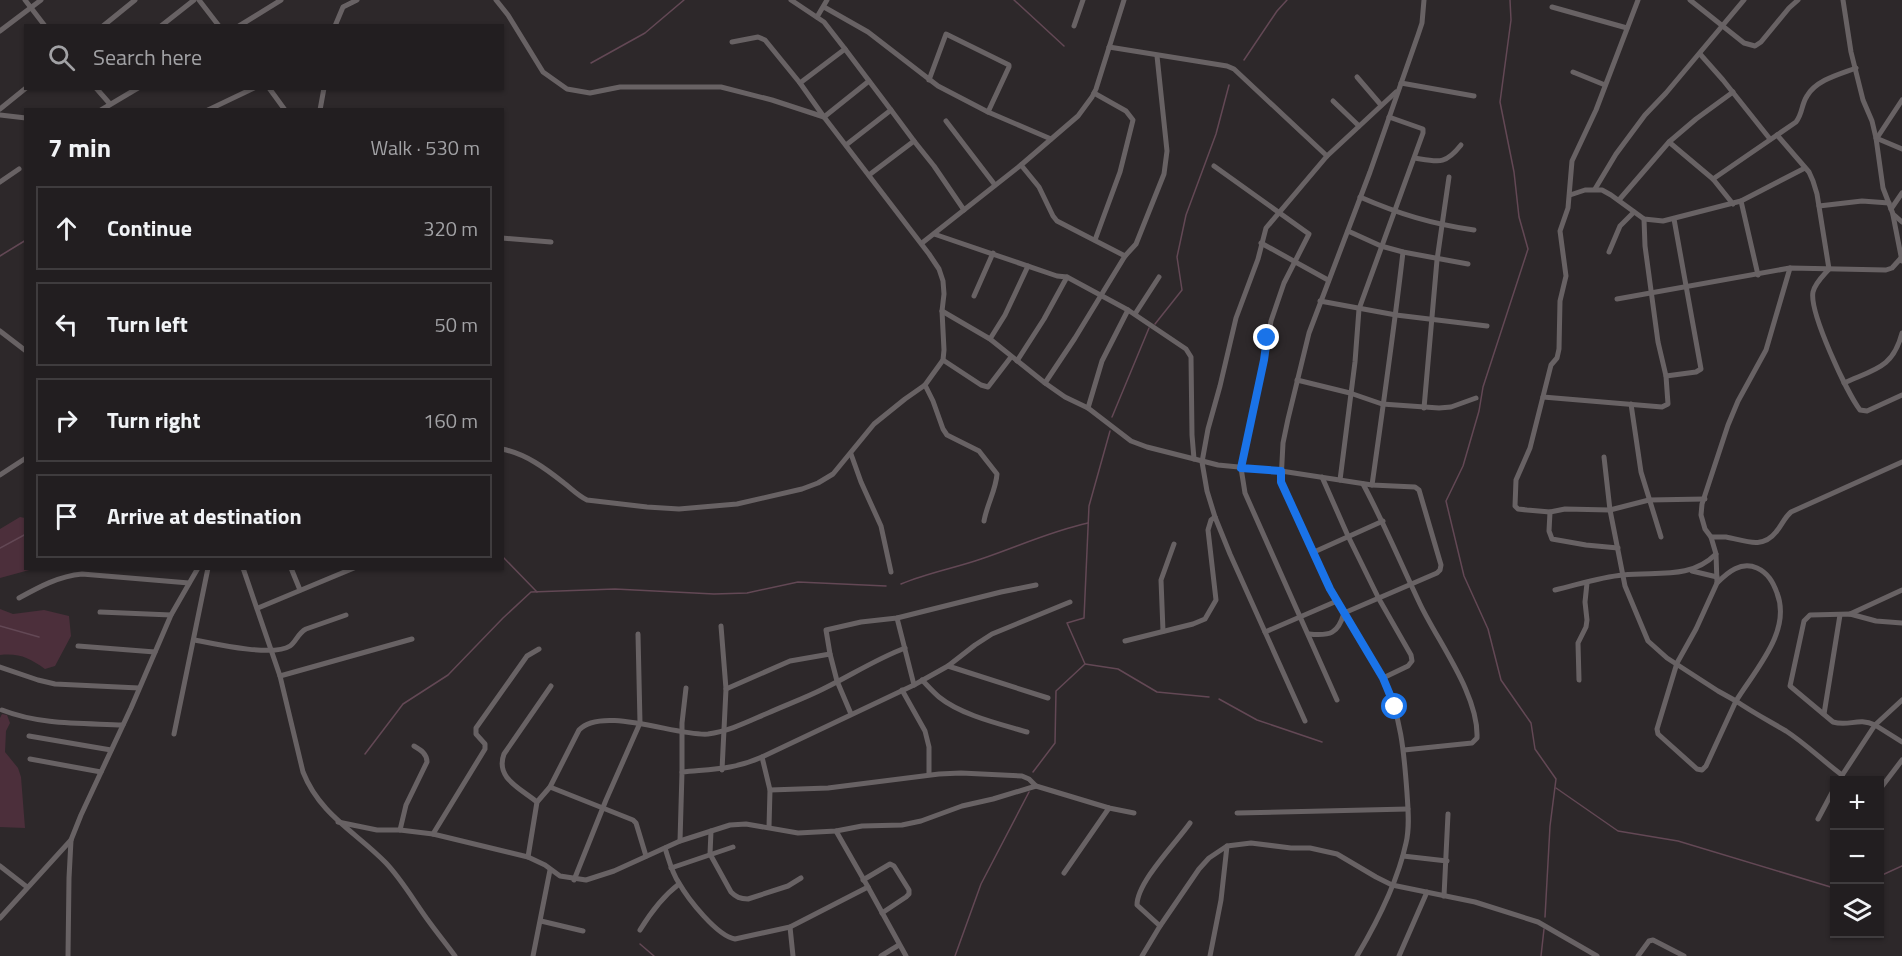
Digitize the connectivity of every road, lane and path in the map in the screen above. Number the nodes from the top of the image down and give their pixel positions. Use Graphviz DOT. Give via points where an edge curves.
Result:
graph roads {
  1 [pos="25,0"];
  2 [pos="41,0"];
  3 [pos="135,0"];
  4 [pos="194,0"];
  5 [pos="199,0"];
  6 [pos="281,0"];
  7 [pos="338,0"];
  8 [pos="357,0"];
  9 [pos="496,0"];
  10 [pos="791,0"];
  11 [pos="828,0"];
  12 [pos="1083,0"];
  13 [pos="1124,0"];
  14 [pos="1424,0"];
  15 [pos="1638,0"];
  16 [pos="1690,0"];
  17 [pos="1744,0"];
  18 [pos="1798,0"];
  19 [pos="1843,0"];
  20 [pos="343,7"];
  21 [pos="824,7"];
  22 [pos="1552,7"];
  23 [pos="30,8"];
  24 [pos="817,17"];
  25 [pos="43,24"];
  26 [pos="105,24"];
  27 [pos="164,24"];
  28 [pos="217,24"];
  29 [pos="242,24"];
  30 [pos="336,24"];
  31 [pos="1074,26"];
  32 [pos="1723,27"];
  33 [pos="1627,28"];
  34 [pos="0,31"];
  35 [pos="732,42"];
  36 [pos="1109,47"];
  37 [pos="845,49"];
  38 [pos="1700,54"];
  39 [pos="1157,56"];
  40 [pos="1856,68"];
  41 [pos="1573,72"];
  42 [pos="1357,77"];
  43 [pos="929,80"];
  44 [pos="869,81"];
  45 [pos="801,83"];
  46 [pos="1401,83"];
  47 [pos="1605,85"];
  48 [pos="24,90"];
  49 [pos="98,90"];
  50 [pos="134,90"];
  51 [pos="250,90"];
  52 [pos="270,90"];
  53 [pos="324,90"];
  54 [pos="1398,91"];
  55 [pos="1733,92"];
  56 [pos="1094,93"];
  57 [pos="1474,96"];
  58 [pos="1902,100"];
  59 [pos="1333,101"];
  60 [pos="110,104"];
  61 [pos="1381,105"];
  62 [pos="104,108"];
  63 [pos="212,108"];
  64 [pos="284,108"];
  65 [pos="320,108"];
  66 [pos="0,109"];
  67 [pos="891,110"];
  68 [pos="988,112"];
  69 [pos="0,115"];
  70 [pos="824,117"];
  71 [pos="1389,117"];
  72 [pos="24,118"];
  73 [pos="946,121"];
  74 [pos="1359,126"];
  75 [pos="1777,135"];
  76 [pos="1877,138"];
  77 [pos="1051,139"];
  78 [pos="1770,139"];
  79 [pos="914,141"];
  80 [pos="1669,142"];
  81 [pos="846,145"];
  82 [pos="1461,145"];
  83 [pos="1902,150"];
  84 [pos="1327,156"];
  85 [pos="1415,158"];
  86 [pos="1021,165"];
  87 [pos="1214,166"];
  88 [pos="19,168"];
  89 [pos="1805,168"];
  90 [pos="869,175"];
  91 [pos="1449,177"];
  92 [pos="1713,179"];
  93 [pos="0,182"];
  94 [pos="995,185"];
  95 [pos="1595,189"];
  96 [pos="1902,193"];
  97 [pos="1570,195"];
  98 [pos="1360,197"];
  99 [pos="1619,200"];
  100 [pos="1741,201"];
  101 [pos="1733,204"];
  102 [pos="1819,206"];
  103 [pos="1891,209"];
  104 [pos="964,210"];
  105 [pos="1394,212"];
  106 [pos="1634,212"];
  107 [pos="1279,214"];
  108 [pos="1644,219"];
  109 [pos="1674,219"];
  110 [pos="1902,222"];
  111 [pos="1442,226"];
  112 [pos="1474,230"];
  113 [pos="1348,231"];
  114 [pos="934,234"];
  115 [pos="504,238"];
  116 [pos="1095,240"];
  117 [pos="551,242"];
  118 [pos="922,243"];
  119 [pos="1261,243"];
  120 [pos="1381,246"];
  121 [pos="1403,252"];
  122 [pos="1609,252"];
  123 [pos="993,253"];
  124 [pos="1125,256"];
  125 [pos="1437,260"];
  126 [pos="1902,260"];
  127 [pos="1294,263"];
  128 [pos="1468,264"];
  129 [pos="1029,266"];
  130 [pos="1790,268"];
  131 [pos="1829,269"];
  132 [pos="1758,275"];
  133 [pos="1067,277"];
  134 [pos="1159,277"];
  135 [pos="1328,280"];
  136 [pos="1686,288"];
  137 [pos="1652,293"];
  138 [pos="974,296"];
  139 [pos="1102,296"];
  140 [pos="1617,299"];
  141 [pos="1320,301"];
  142 [pos="1359,309"];
  143 [pos="1128,310"];
  144 [pos="942,311"];
  145 [pos="1135,314"];
  146 [pos="1396,315"];
  147 [pos="1432,319"];
  148 [pos="1487,326"];
  149 [pos="0,331"];
  150 [pos="1902,333"];
  151 [pos="990,339"];
  152 [pos="24,349"];
  153 [pos="1011,357"];
  154 [pos="943,360"];
  155 [pos="1017,361"];
  156 [pos="1666,376"];
  157 [pos="1297,380"];
  158 [pos="1045,382"];
  159 [pos="1845,383"];
  160 [pos="925,385"];
  161 [pos="1350,393"];
  162 [pos="1902,395"];
  163 [pos="1543,397"];
  164 [pos="1476,398"];
  165 [pos="1382,404"];
  166 [pos="1632,404"];
  167 [pos="1088,408"];
  168 [pos="1424,408"];
  169 [pos="504,450"];
  170 [pos="851,454"];
  171 [pos="1604,457"];
  172 [pos="24,459"];
  173 [pos="1194,459"];
  174 [pos="1202,462"];
  175 [pos="1902,462"];
  176 [pos="0,467"];
  177 [pos="11,468"];
  178 [pos="1241,468"];
  179 [pos="1281,471"];
  180 [pos="0,475"];
  181 [pos="1322,477"];
  182 [pos="1340,480"];
  183 [pos="1364,484"];
  184 [pos="1372,485"];
  185 [pos="1705,499"];
  186 [pos="1649,500"];
  187 [pos="1610,510"];
  188 [pos="1550,512"];
  189 [pos="1215,518"];
  190 [pos="984,521"];
  191 [pos="1383,521"];
  192 [pos="1348,536"];
  193 [pos="1661,537"];
  194 [pos="1711,537"];
  195 [pos="1174,544"];
  196 [pos="1618,548"];
  197 [pos="1314,552"];
  198 [pos="1716,554"];
  199 [pos="197,570"];
  200 [pos="208,570"];
  201 [pos="244,570"];
  202 [pos="292,570"];
  203 [pos="349,570"];
  204 [pos="1690,570"];
  205 [pos="891,572"];
  206 [pos="1623,574"];
  207 [pos="1717,580"];
  208 [pos="189,583"];
  209 [pos="1410,583"];
  210 [pos="1587,583"];
  211 [pos="1036,585"];
  212 [pos="300,590"];
  213 [pos="1555,590"];
  214 [pos="1902,590"];
  215 [pos="19,598"];
  216 [pos="1379,599"];
  217 [pos="1070,602"];
  218 [pos="1337,602"];
  219 [pos="258,608"];
  220 [pos="100,612"];
  221 [pos="1344,613"];
  222 [pos="1850,614"];
  223 [pos="171,615"];
  224 [pos="346,615"];
  225 [pos="1840,615"];
  226 [pos="1300,616"];
  227 [pos="897,618"];
  228 [pos="1902,623"];
  229 [pos="721,626"];
  230 [pos="1163,631"];
  231 [pos="1265,632"];
  232 [pos="638,634"];
  233 [pos="1309,634"];
  234 [pos="412,639"];
  235 [pos="195,640"];
  236 [pos="1125,641"];
  237 [pos="78,646"];
  238 [pos="904,648"];
  239 [pos="538,649"];
  240 [pos="155,652"];
  241 [pos="273,652"];
  242 [pos="830,654"];
  243 [pos="1677,663"];
  244 [pos="948,666"];
  245 [pos="0,667"];
  246 [pos="280,676"];
  247 [pos="1383,678"];
  248 [pos="922,680"];
  249 [pos="1580,680"];
  250 [pos="837,681"];
  251 [pos="914,685"];
  252 [pos="551,686"];
  253 [pos="139,688"];
  254 [pos="686,688"];
  255 [pos="726,689"];
  256 [pos="902,690"];
  257 [pos="1048,698"];
  258 [pos="1337,700"];
  259 [pos="1902,700"];
  260 [pos="1736,701"];
  261 [pos="2,710"];
  262 [pos="851,714"];
  263 [pos="1824,714"];
  264 [pos="1305,721"];
  265 [pos="640,723"];
  266 [pos="123,725"];
  267 [pos="1875,725"];
  268 [pos="725,731"];
  269 [pos="682,732"];
  270 [pos="1027,732"];
  271 [pos="174,734"];
  272 [pos="29,736"];
  273 [pos="1902,742"];
  274 [pos="414,746"];
  275 [pos="111,750"];
  276 [pos="1404,750"];
  277 [pos="762,757"];
  278 [pos="30,759"];
  279 [pos="1902,760"];
  280 [pos="722,770"];
  281 [pos="101,772"];
  282 [pos="682,772"];
  283 [pos="929,774"];
  284 [pos="1839,776"];
  285 [pos="1842,776"];
  286 [pos="1884,784"];
  287 [pos="1036,786"];
  288 [pos="550,787"];
  289 [pos="770,790"];
  290 [pos="1830,796"];
  291 [pos="537,802"];
  292 [pos="1109,808"];
  293 [pos="603,809"];
  294 [pos="1408,809"];
  295 [pos="1134,813"];
  296 [pos="1237,813"];
  297 [pos="1448,814"];
  298 [pos="1818,819"];
  299 [pos="338,822"];
  300 [pos="1190,823"];
  301 [pos="768,827"];
  302 [pos="400,830"];
  303 [pos="711,831"];
  304 [pos="836,831"];
  305 [pos="433,834"];
  306 [pos="71,840"];
  307 [pos="680,841"];
  308 [pos="1227,846"];
  309 [pos="733,847"];
  310 [pos="665,848"];
  311 [pos="710,854"];
  312 [pos="646,856"];
  313 [pos="1402,856"];
  314 [pos="528,857"];
  315 [pos="1447,861"];
  316 [pos="0,866"];
  317 [pos="671,868"];
  318 [pos="550,870"];
  319 [pos="1064,873"];
  320 [pos="801,878"];
  321 [pos="863,879"];
  322 [pos="574,880"];
  323 [pos="679,884"];
  324 [pos="1392,885"];
  325 [pos="27,887"];
  326 [pos="868,887"];
  327 [pos="1427,892"];
  328 [pos="1444,896"];
  329 [pos="882,913"];
  330 [pos="0,918"];
  331 [pos="541,921"];
  332 [pos="1160,926"];
  333 [pos="790,927"];
  334 [pos="640,930"];
  335 [pos="583,931"];
  336 [pos="899,945"];
  337 [pos="68,956"];
  338 [pos="455,956"];
  339 [pos="533,956"];
  340 [pos="793,956"];
  341 [pos="881,956"];
  342 [pos="906,956"];
  343 [pos="1142,956"];
  344 [pos="1210,956"];
  345 [pos="1356,956"];
  346 [pos="1399,956"];
  347 [pos="1597,956"];
  348 [pos="1638,956"];
  349 [pos="1684,956"];
  1 -- 23 [label="street"];
  2 -- 23 [label="street"];
  3 -- 26 [label="street"];
  4 -- 27 [label="street"];
  5 -- 28 [label="street"];
  6 -- 29 [label="street"];
  7 -- 20 [label="street"];
  8 -- 20 [label="street"];
  9 -- 70 [label="street" via="543,72 567,88 590,93 620,87 721,87"];
  10 -- 24 [label="street"];
  11 -- 21 [label="street"];
  12 -- 31 [label="street"];
  13 -- 36 [label="street"];
  14 -- 46 [label="street" via="1422,23"];
  15 -- 33 [label="street"];
  16 -- 32 [label="street"];
  17 -- 32 [label="street"];
  18 -- 32 [label="street" via="1755,46 1744,43"];
  19 -- 40 [label="street"];
  20 -- 30 [label="street"];
  21 -- 24 [label="street"];
  21 -- 43 [label="street" via="868,32"];
  22 -- 33 [label="street"];
  23 -- 25 [label="street"];
  23 -- 34 [label="street"];
  24 -- 37 [label="street"];
  32 -- 38 [label="street"];
  33 -- 47 [label="street"];
  35 -- 45 [label="street" via="762,38"];
  36 -- 39 [label="street"];
  36 -- 56 [label="street"];
  37 -- 44 [label="street"];
  37 -- 45 [label="street"];
  38 -- 55 [label="street"];
  38 -- 95 [label="street" via="1645,115"];
  39 -- 84 [label="street" via="1234,69"];
  39 -- 124 [label="street" via="1166,165 1136,244"];
  40 -- 75 [label="street" via="1809,92 1800,117"];
  40 -- 76 [label="street"];
  41 -- 47 [label="street"];
  42 -- 61 [label="street"];
  43 -- 68 [label="street"];
  43 -- 68 [label="street" via="946,34 1009,64"];
  44 -- 67 [label="street"];
  44 -- 70 [label="street"];
  45 -- 70 [label="street"];
  46 -- 54 [label="street"];
  46 -- 57 [label="street"];
  47 -- 97 [label="street" via="1572,161"];
  48 -- 66 [label="street"];
  49 -- 60 [label="street"];
  50 -- 60 [label="street"];
  51 -- 63 [label="street"];
  52 -- 64 [label="street"];
  53 -- 65 [label="street"];
  54 -- 61 [label="street"];
  54 -- 71 [label="street"];
  55 -- 78 [label="street"];
  55 -- 80 [label="street"];
  56 -- 77 [label="street" via="1078,116"];
  56 -- 116 [label="street" via="1126,111 1133,120 1122,165"];
  58 -- 76 [label="street"];
  59 -- 74 [label="street"];
  60 -- 62 [label="street"];
  61 -- 74 [label="street"];
  67 -- 79 [label="street"];
  67 -- 81 [label="street"];
  68 -- 77 [label="street"];
  69 -- 72 [label="street"];
  70 -- 81 [label="street"];
  71 -- 85 [label="street" via="1423,129"];
  71 -- 98 [label="street"];
  73 -- 94 [label="street"];
  74 -- 84 [label="street"];
  75 -- 78 [label="street"];
  75 -- 89 [label="street"];
  76 -- 83 [label="street"];
  76 -- 103 [label="street" via="1880,174"];
  77 -- 86 [label="street"];
  78 -- 92 [label="street"];
  79 -- 90 [label="street"];
  79 -- 104 [label="street"];
  80 -- 92 [label="street"];
  80 -- 99 [label="street"];
  81 -- 90 [label="street"];
  82 -- 85 [label="street" via="1443,162"];
  84 -- 107 [label="street"];
  85 -- 105 [label="street"];
  86 -- 94 [label="street"];
  86 -- 116 [label="street" via="1039,187 1053,216"];
  87 -- 107 [label="street"];
  88 -- 93 [label="street"];
  89 -- 100 [label="street"];
  89 -- 102 [label="street" via="1813,181"];
  90 -- 118 [label="street"];
  91 -- 111 [label="street"];
  92 -- 101 [label="street"];
  94 -- 104 [label="street"];
  95 -- 97 [label="street"];
  95 -- 99 [label="street"];
  96 -- 103 [label="street"];
  97 -- 163 [label="street" via="1560,231 1566,276 1560,301 1560,349 1551,365"];
  98 -- 105 [label="street"];
  98 -- 113 [label="street"];
  99 -- 106 [label="street"];
  100 -- 101 [label="street"];
  100 -- 132 [label="street"];
  101 -- 109 [label="street"];
  102 -- 103 [label="street" via="1862,201"];
  102 -- 131 [label="street"];
  103 -- 110 [label="street"];
  103 -- 126 [label="street"];
  104 -- 114 [label="street"];
  105 -- 111 [label="street"];
  105 -- 120 [label="street"];
  106 -- 108 [label="street"];
  106 -- 122 [label="street" via="1620,226"];
  107 -- 119 [label="street" via="1266,228"];
  107 -- 127 [label="street" via="1309,234"];
  108 -- 109 [label="street"];
  108 -- 137 [label="street"];
  109 -- 136 [label="street"];
  111 -- 112 [label="street"];
  111 -- 125 [label="street"];
  113 -- 120 [label="street"];
  113 -- 135 [label="street"];
  114 -- 118 [label="street"];
  114 -- 123 [label="street"];
  115 -- 117 [label="street"];
  116 -- 124 [label="street"];
  118 -- 144 [label="street" via="943,281"];
  119 -- 127 [label="street"];
  119 -- 174 [label="street" via="1236,318"];
  120 -- 121 [label="street"];
  120 -- 142 [label="street"];
  121 -- 125 [label="street"];
  121 -- 146 [label="street"];
  123 -- 129 [label="street"];
  123 -- 138 [label="street"];
  124 -- 139 [label="street"];
  125 -- 128 [label="street"];
  125 -- 147 [label="street"];
  126 -- 131 [label="street" via="1886,270"];
  127 -- 135 [label="street"];
  127 -- 178 [label="street" via="1270,321"];
  129 -- 133 [label="street"];
  129 -- 151 [label="street"];
  130 -- 131 [label="street"];
  130 -- 132 [label="street"];
  130 -- 185 [label="street" via="1766,350 1728,425"];
  131 -- 159 [label="street" via="1815,285 1813,299 1821,330"];
  132 -- 136 [label="street"];
  133 -- 139 [label="street"];
  133 -- 155 [label="street"];
  134 -- 145 [label="street"];
  135 -- 141 [label="street"];
  136 -- 137 [label="street"];
  136 -- 156 [label="street" via="1701,369"];
  137 -- 140 [label="street"];
  137 -- 156 [label="street"];
  139 -- 143 [label="street"];
  139 -- 158 [label="street"];
  141 -- 142 [label="street"];
  141 -- 157 [label="street"];
  142 -- 146 [label="street"];
  142 -- 161 [label="street"];
  143 -- 145 [label="street"];
  143 -- 167 [label="street" via="1105,354"];
  144 -- 151 [label="street"];
  144 -- 154 [label="street"];
  145 -- 173 [label="street" via="1190,352"];
  146 -- 147 [label="street"];
  146 -- 165 [label="street"];
  147 -- 148 [label="street"];
  147 -- 168 [label="street"];
  149 -- 152 [label="street"];
  150 -- 159 [label="street" via="1889,361"];
  151 -- 153 [label="street"];
  153 -- 154 [label="street" via="988,387"];
  153 -- 155 [label="street"];
  154 -- 160 [label="street"];
  155 -- 158 [label="street"];
  156 -- 166 [label="street" via="1668,404"];
  157 -- 161 [label="street"];
  157 -- 179 [label="street"];
  158 -- 167 [label="street"];
  159 -- 162 [label="street" via="1860,410 1867,411"];
  160 -- 170 [label="street" via="874,424"];
  160 -- 190 [label="street" via="943,429 979,451 998,474"];
  161 -- 165 [label="street"];
  161 -- 182 [label="street"];
  163 -- 166 [label="street"];
  163 -- 188 [label="street" via="1530,448 1516,480 1515,502 1518,509"];
  164 -- 168 [label="street" via="1451,406"];
  165 -- 168 [label="street"];
  165 -- 184 [label="street"];
  166 -- 186 [label="street"];
  167 -- 173 [label="street" via="1131,441"];
  169 -- 170 [label="street" via="526,456 587,500 679,509 736,504 802,489 833,474"];
  170 -- 205 [label="street" via="881,526"];
  171 -- 187 [label="street"];
  172 -- 177 [label="street"];
  173 -- 174 [label="street"];
  174 -- 178 [label="street"];
  174 -- 189 [label="street"];
  175 -- 194 [label="street" via="1791,512 1776,533 1762,542"];
  176 -- 177 [label="street"];
  177 -- 180 [label="street"];
  178 -- 179 [label="street"];
  178 -- 226 [label="street" via="1245,493"];
  179 -- 181 [label="street"];
  179 -- 197 [label="street" via="1281,482"];
  181 -- 182 [label="street"];
  181 -- 192 [label="street"];
  182 -- 183 [label="street"];
  183 -- 184 [label="street"];
  183 -- 191 [label="street"];
  184 -- 209 [label="street" via="1419,490 1441,565 1437,573"];
  185 -- 186 [label="street"];
  185 -- 194 [label="street" via="1701,515"];
  186 -- 187 [label="street"];
  186 -- 193 [label="street"];
  187 -- 188 [label="street"];
  187 -- 196 [label="street"];
  188 -- 196 [label="street" via="1552,539"];
  189 -- 230 [label="street" via="1210,520 1208,531 1216,600 1205,618"];
  189 -- 231 [label="street"];
  191 -- 192 [label="street"];
  191 -- 209 [label="street"];
  192 -- 197 [label="street"];
  192 -- 216 [label="street"];
  194 -- 198 [label="street"];
  195 -- 230 [label="street" via="1161,580"];
  196 -- 206 [label="street"];
  197 -- 218 [label="street"];
  198 -- 204 [label="street"];
  198 -- 207 [label="street"];
  199 -- 208 [label="street"];
  200 -- 235 [label="street"];
  201 -- 219 [label="street"];
  202 -- 212 [label="street"];
  203 -- 212 [label="street"];
  204 -- 206 [label="street"];
  204 -- 207 [label="street"];
  206 -- 210 [label="street"];
  206 -- 243 [label="street" via="1624,586 1648,641"];
  207 -- 243 [label="street"];
  207 -- 260 [label="street" via="1729,571 1752,566 1764,571 1780,600 1782,615 1773,640"];
  208 -- 215 [label="street" via="82,573 50,582"];
  208 -- 223 [label="street"];
  209 -- 216 [label="street"];
  209 -- 276 [label="street" via="1464,688 1477,738 1472,743"];
  210 -- 213 [label="street"];
  210 -- 249 [label="street" via="1586,627 1578,643"];
  211 -- 227 [label="street"];
  212 -- 219 [label="street"];
  214 -- 222 [label="street"];
  216 -- 221 [label="street"];
  216 -- 247 [label="street" via="1412,661"];
  217 -- 244 [label="street" via="984,639"];
  218 -- 221 [label="street"];
  218 -- 226 [label="street"];
  219 -- 241 [label="street"];
  220 -- 223 [label="street"];
  221 -- 233 [label="street" via="1341,624 1332,633"];
  221 -- 247 [label="street"];
  222 -- 225 [label="street"];
  222 -- 228 [label="street"];
  223 -- 240 [label="street"];
  224 -- 241 [label="street" via="306,629 291,646"];
  225 -- 263 [label="street"];
  225 -- 263 [label="street" via="1809,615 1804,621 1791,678 1790,686"];
  226 -- 231 [label="street"];
  226 -- 233 [label="street"];
  227 -- 238 [label="street"];
  227 -- 242 [label="street" via="826,630"];
  229 -- 255 [label="street"];
  230 -- 236 [label="street"];
  231 -- 264 [label="street"];
  232 -- 265 [label="street"];
  233 -- 258 [label="street"];
  234 -- 246 [label="street"];
  235 -- 241 [label="street"];
  235 -- 271 [label="street"];
  237 -- 240 [label="street"];
  238 -- 250 [label="street"];
  238 -- 251 [label="street"];
  239 -- 305 [label="street" via="527,656 476,728 485,749"];
  240 -- 253 [label="street"];
  241 -- 246 [label="street"];
  242 -- 250 [label="street"];
  242 -- 255 [label="street" via="790,661"];
  243 -- 260 [label="street"];
  243 -- 260 [label="street" via="1657,729 1697,769 1706,766"];
  244 -- 248 [label="street"];
  244 -- 257 [label="street"];
  245 -- 253 [label="street" via="55,684"];
  246 -- 299 [label="street" via="308,783"];
  247 -- 276 [label="street" via="1400,724"];
  248 -- 251 [label="street"];
  248 -- 270 [label="street" via="939,698 954,706"];
  250 -- 262 [label="street"];
  250 -- 268 [label="street"];
  251 -- 256 [label="street"];
  252 -- 291 [label="street" via="501,762 505,776"];
  253 -- 266 [label="street"];
  254 -- 269 [label="street"];
  255 -- 268 [label="street"];
  256 -- 262 [label="street"];
  256 -- 283 [label="street" via="925,731"];
  259 -- 267 [label="street"];
  260 -- 284 [label="street" via="1785,730"];
  261 -- 266 [label="street" via="40,720"];
  262 -- 277 [label="street"];
  263 -- 267 [label="street" via="1841,724 1866,721"];
  265 -- 269 [label="street"];
  265 -- 288 [label="street" via="584,725"];
  265 -- 293 [label="street"];
  266 -- 275 [label="street"];
  267 -- 273 [label="street"];
  267 -- 285 [label="street"];
  268 -- 269 [label="street" via="694,735"];
  268 -- 280 [label="street"];
  269 -- 282 [label="street"];
  272 -- 275 [label="street"];
  274 -- 302 [label="street" via="425,754 427,762 406,805"];
  275 -- 281 [label="street"];
  276 -- 294 [label="street"];
  277 -- 280 [label="street"];
  277 -- 289 [label="street"];
  278 -- 281 [label="street"];
  279 -- 286 [label="street"];
  280 -- 282 [label="street"];
  281 -- 306 [label="street"];
  282 -- 307 [label="street"];
  283 -- 287 [label="street" via="1022,776"];
  283 -- 289 [label="street" via="828,788"];
  287 -- 292 [label="street"];
  287 -- 304 [label="street" via="921,821"];
  288 -- 291 [label="street"];
  288 -- 293 [label="street"];
  289 -- 301 [label="street"];
  290 -- 298 [label="street"];
  291 -- 314 [label="street"];
  292 -- 295 [label="street"];
  292 -- 319 [label="street"];
  293 -- 312 [label="street" via="636,823"];
  293 -- 322 [label="street"];
  294 -- 296 [label="street"];
  294 -- 313 [label="street" via="1407,842"];
  297 -- 315 [label="street"];
  299 -- 302 [label="street"];
  299 -- 338 [label="street" via="386,862"];
  300 -- 332 [label="street" via="1137,898 1137,905"];
  301 -- 303 [label="street" via="730,825"];
  301 -- 304 [label="street" via="798,833"];
  302 -- 305 [label="street"];
  303 -- 307 [label="street"];
  303 -- 311 [label="street"];
  304 -- 321 [label="street"];
  305 -- 314 [label="street"];
  306 -- 325 [label="street"];
  306 -- 337 [label="street"];
  307 -- 310 [label="street"];
  308 -- 324 [label="street" via="1251,843 1324,850"];
  308 -- 332 [label="street" via="1199,869"];
  308 -- 344 [label="street"];
  309 -- 311 [label="street"];
  310 -- 312 [label="street"];
  310 -- 317 [label="street"];
  311 -- 317 [label="street"];
  311 -- 320 [label="street" via="731,892 742,899 788,886"];
  312 -- 322 [label="street" via="596,878"];
  313 -- 315 [label="street"];
  313 -- 324 [label="street"];
  314 -- 318 [label="street"];
  315 -- 328 [label="street"];
  316 -- 325 [label="street"];
  317 -- 323 [label="street"];
  318 -- 322 [label="street"];
  318 -- 331 [label="street"];
  321 -- 326 [label="street"];
  321 -- 329 [label="street" via="890,864 909,890 906,897"];
  323 -- 333 [label="street" via="728,938"];
  323 -- 334 [label="street" via="653,908"];
  324 -- 327 [label="street"];
  324 -- 345 [label="street"];
  325 -- 330 [label="street"];
  326 -- 329 [label="street"];
  326 -- 333 [label="street"];
  327 -- 328 [label="street"];
  327 -- 346 [label="street"];
  328 -- 347 [label="street" via="1538,922"];
  329 -- 336 [label="street"];
  331 -- 335 [label="street"];
  331 -- 339 [label="street"];
  332 -- 343 [label="street"];
  333 -- 340 [label="street"];
  336 -- 341 [label="street"];
  336 -- 342 [label="street"];
  348 -- 349 [label="street" via="1653,940"];
}
